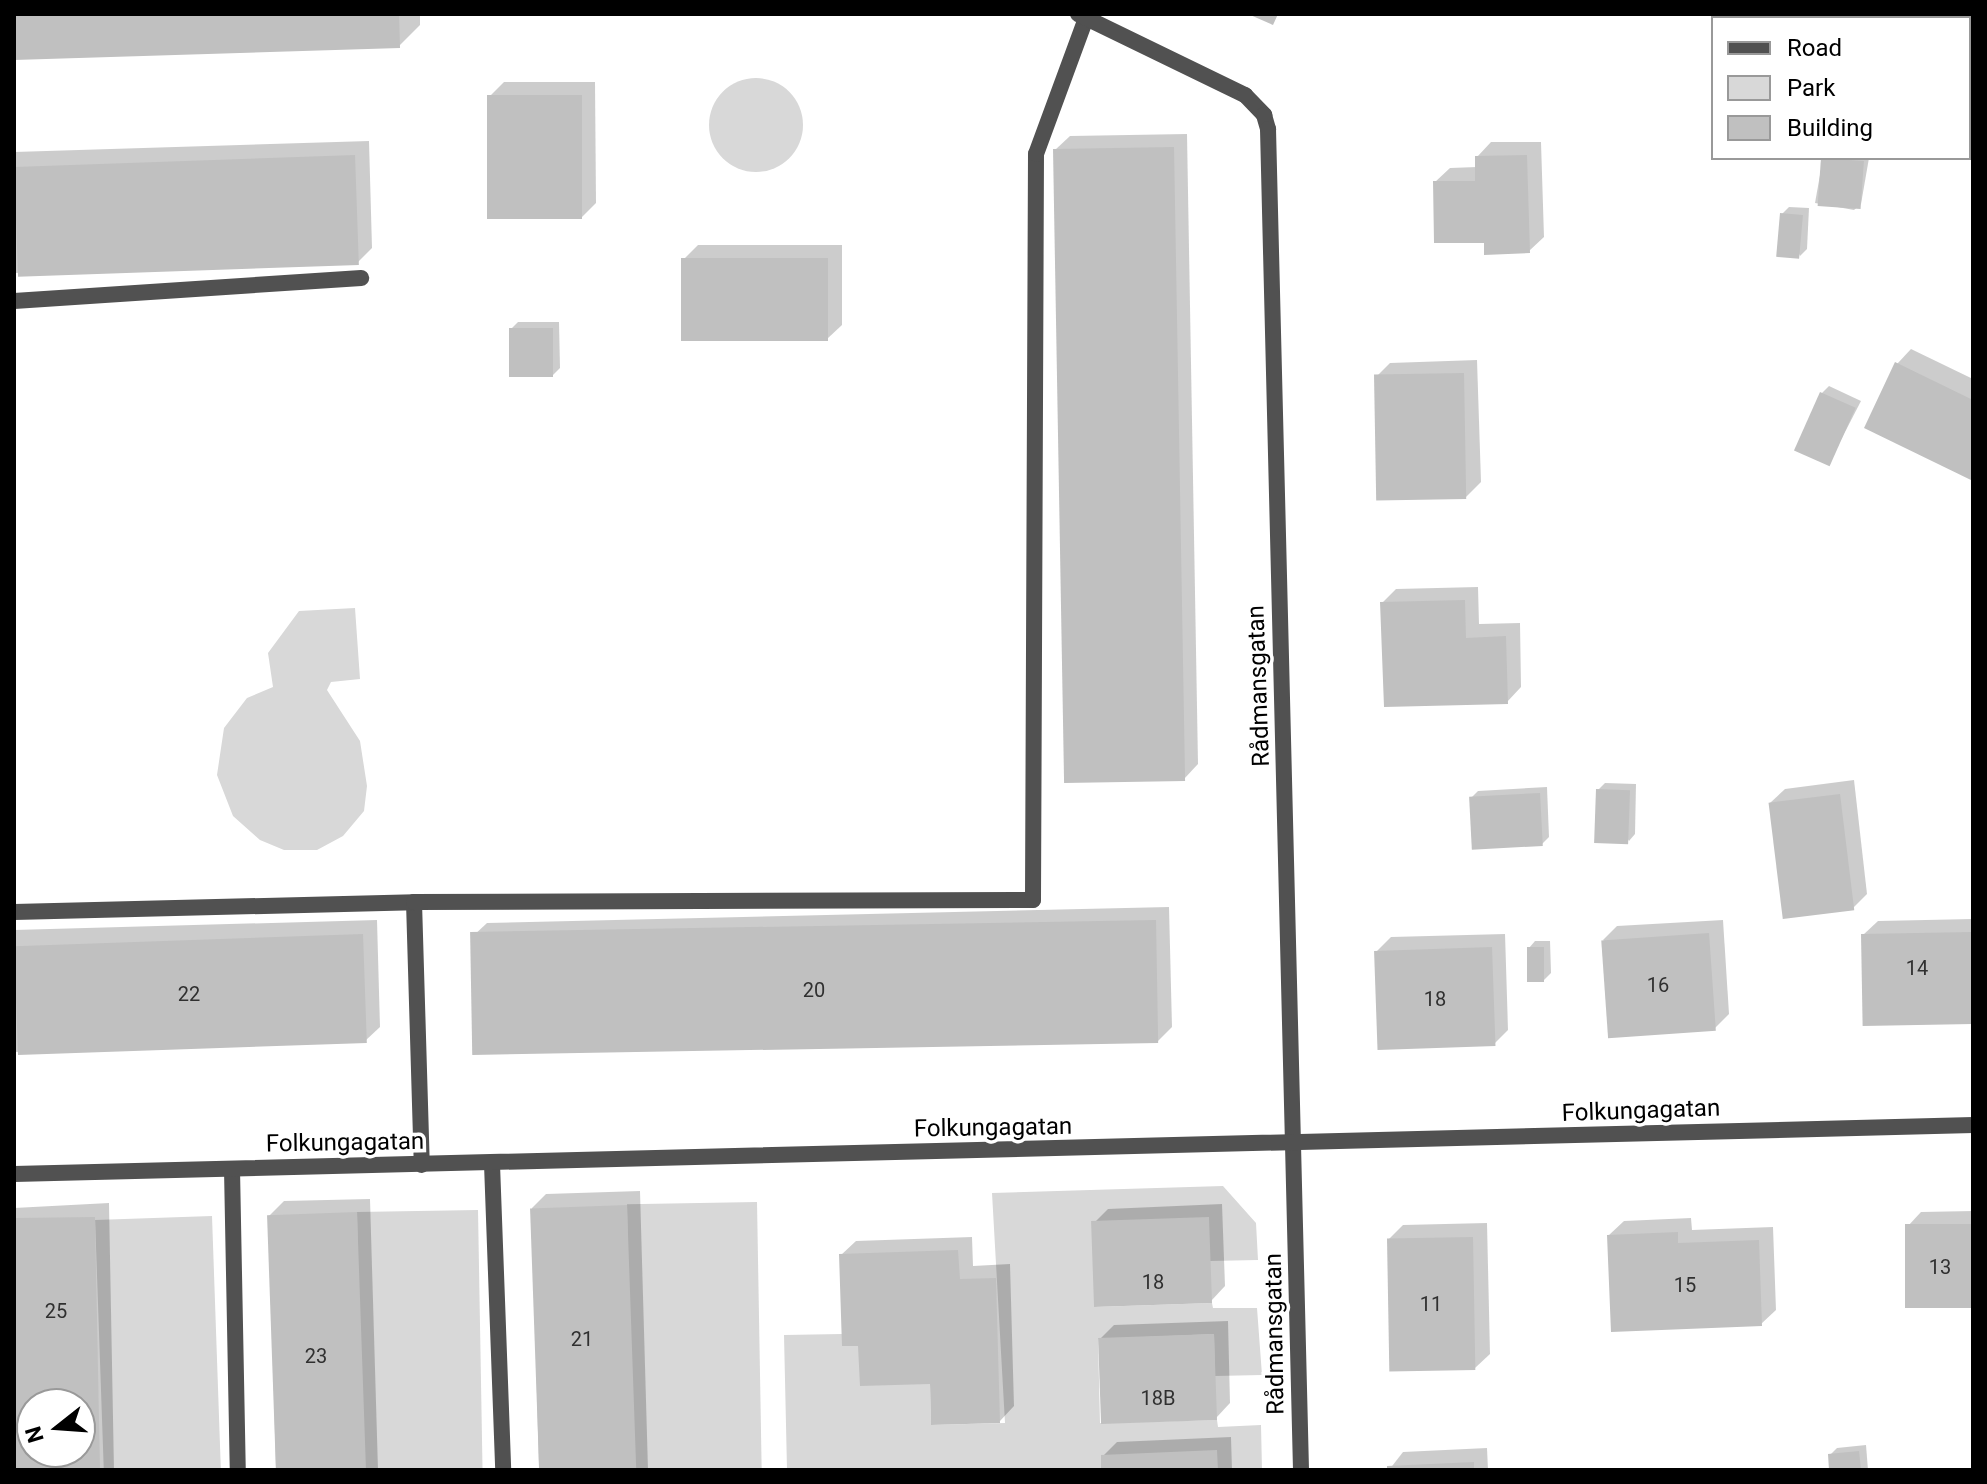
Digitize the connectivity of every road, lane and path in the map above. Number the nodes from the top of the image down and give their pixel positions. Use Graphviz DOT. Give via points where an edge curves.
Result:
graph roads {
  1 [pos="1082,16"];
  2 [pos="361,278"];
  3 [pos="14,301"];
  4 [pos="414,902"];
  5 [pos="14,912"];
  6 [pos="1973,1125"];
  7 [pos="1296,1144"];
  8 [pos="492,1164"];
  9 [pos="422,1165"];
  10 [pos="232,1169"];
  11 [pos="14,1174"];
  12 [pos="238,1470"];
  13 [pos="503,1470"];
  14 [pos="1301,1470"];
  1 -- 4 [label="street" via="1036,154 1033,900"];
  1 -- 7 [label="street, Rådmansgatan" via="1245,95 1264,115 1268,129"];
  2 -- 3 [label="street"];
  4 -- 5 [label="street"];
  4 -- 9 [label="street"];
  6 -- 7 [label="street, Folkungagatan"];
  7 -- 8 [label="street, Folkungagatan"];
  7 -- 14 [label="street, Rådmansgatan"];
  8 -- 9 [label="street, Folkungagatan"];
  8 -- 13 [label="street"];
  9 -- 10 [label="street, Folkungagatan"];
  10 -- 11 [label="street, Folkungagatan"];
  10 -- 12 [label="street"];
}
